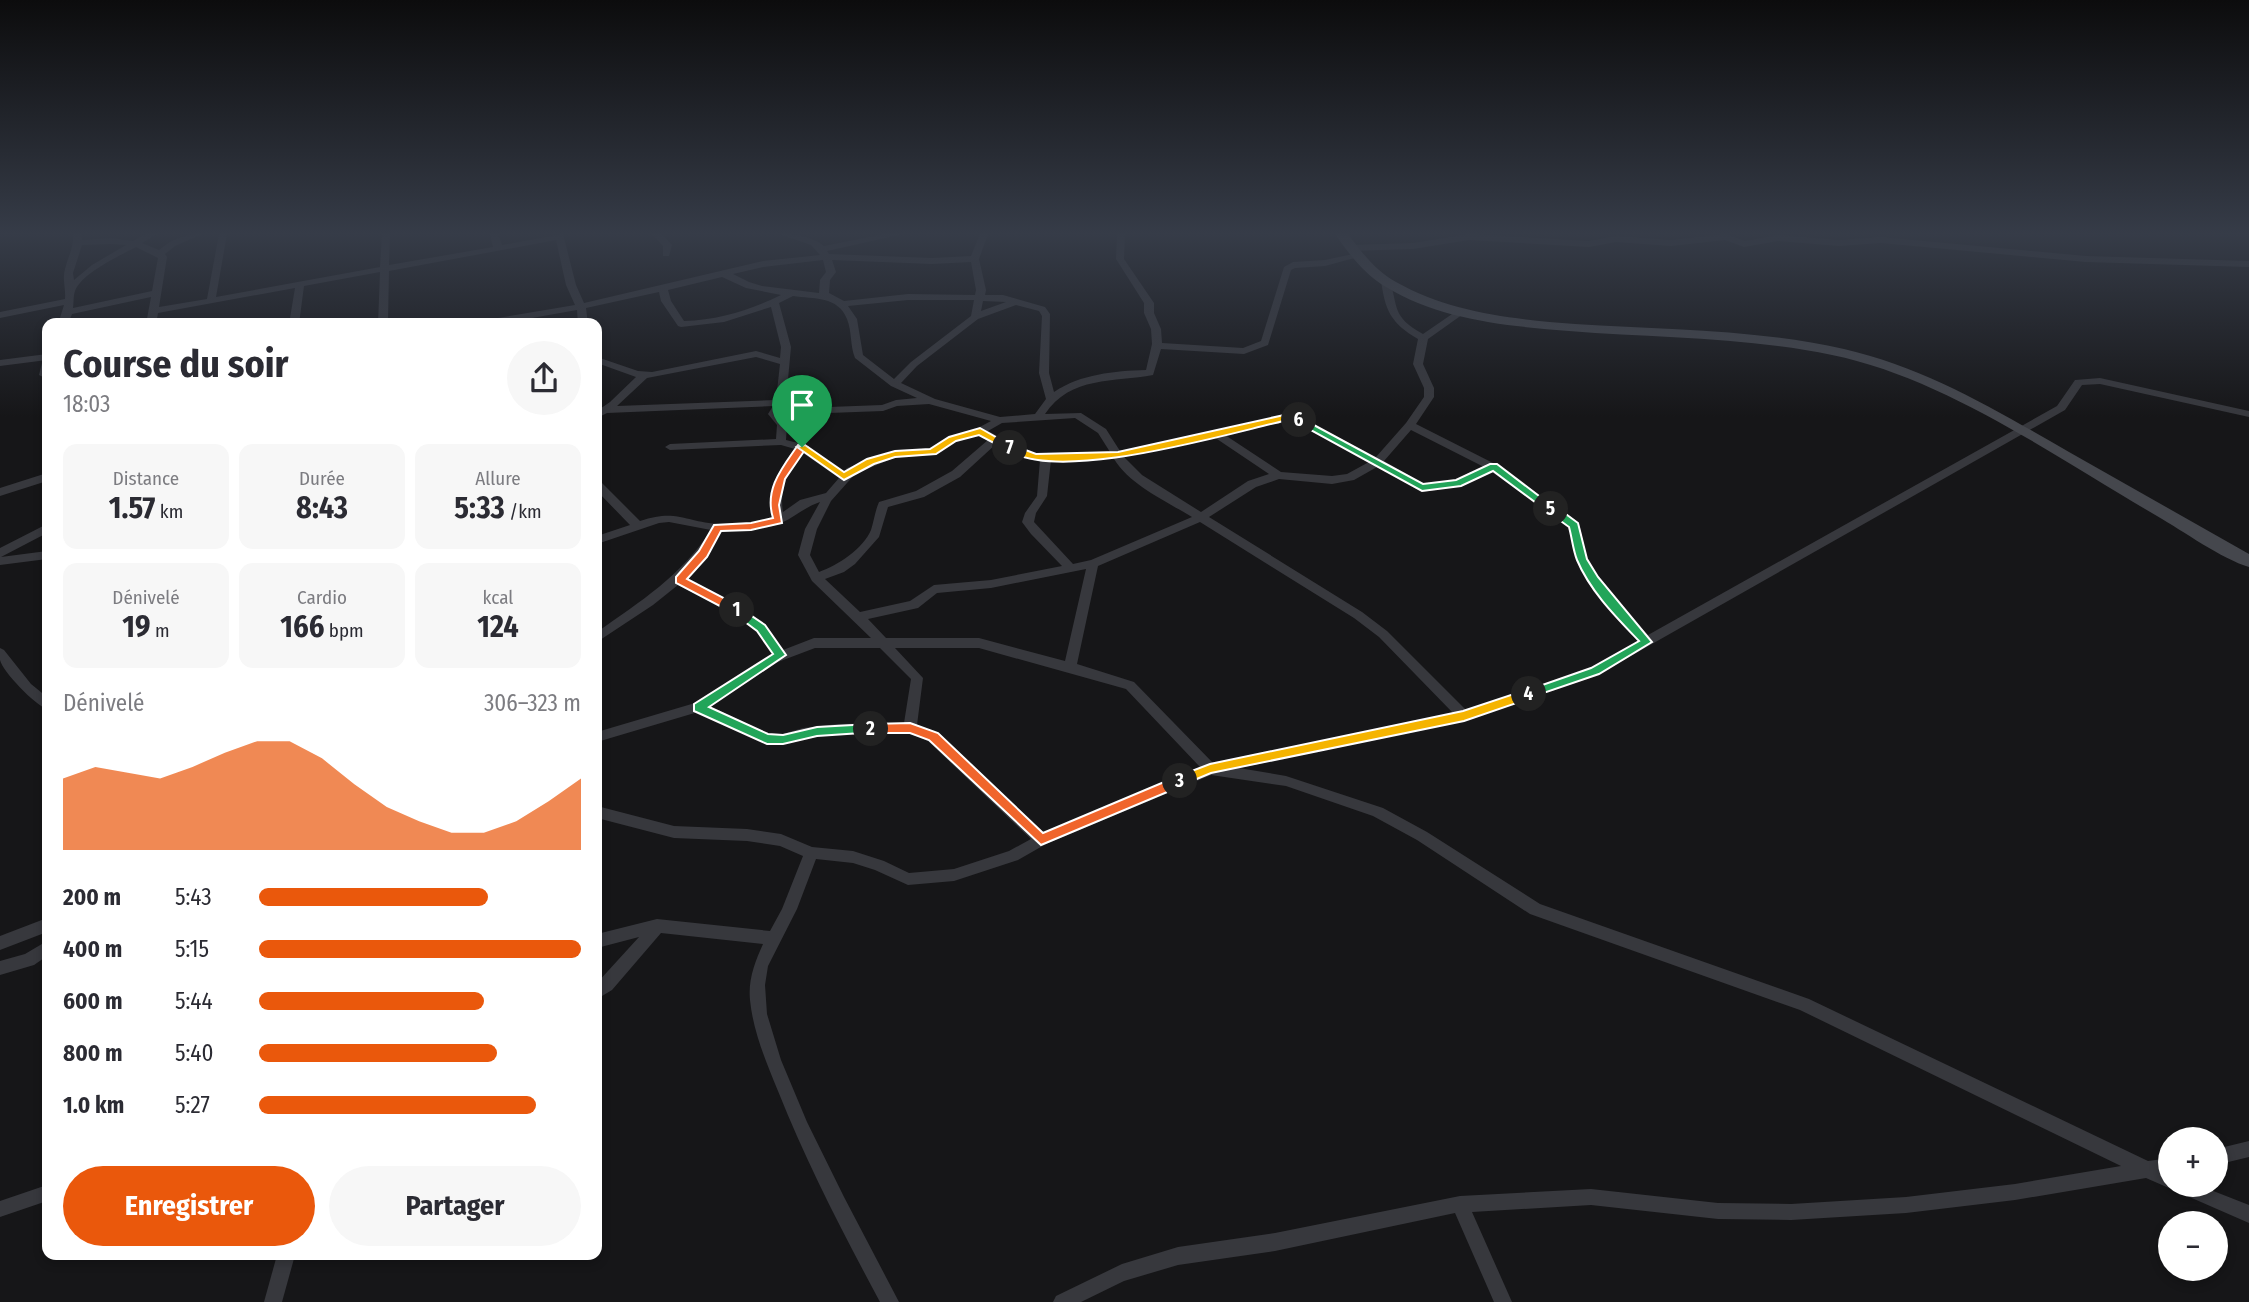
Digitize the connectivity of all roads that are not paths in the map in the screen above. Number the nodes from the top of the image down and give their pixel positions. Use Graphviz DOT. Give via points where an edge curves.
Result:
graph roads {
  1 [pos="70,295"];
  2 [pos="146,295"];
  3 [pos="158,295"];
  4 [pos="212,295"];
  5 [pos="246,295"];
  6 [pos="298,295"];
  7 [pos="384,295"];
  8 [pos="575,295"];
  9 [pos="631,295"];
  10 [pos="665,295"];
  11 [pos="788,295"];
  12 [pos="804,295"];
  13 [pos="1144,295"];
  14 [pos="1279,295"];
  15 [pos="1387,295"];
  16 [pos="1412,295"];
  17 [pos="827,296"];
  18 [pos="980,297"];
  19 [pos="211,301"];
  20 [pos="774,302"];
  21 [pos="1014,302"];
  22 [pos="842,304"];
  23 [pos="69,306"];
  24 [pos="581,307"];
  25 [pos="154,311"];
  26 [pos="1461,312"];
  27 [pos="0,315"];
  28 [pos="975,317"];
  29 [pos="65,318"];
  30 [pos="152,318"];
  31 [pos="295,318"];
  32 [pos="385,318"];
  33 [pos="511,318"];
  34 [pos="582,318"];
  35 [pos="1423,338"];
  36 [pos="1157,346"];
  37 [pos="42,358"];
  38 [pos="602,362"];
  39 [pos="784,362"];
  40 [pos="0,363"];
  41 [pos="644,375"];
  42 [pos="895,384"];
  43 [pos="1051,399"];
  44 [pos="931,401"];
  45 [pos="781,403"];
  46 [pos="602,413"];
  47 [pos="2249,414"];
  48 [pos="1037,419"];
  49 [pos="1000,420"];
  50 [pos="1410,425"];
  51 [pos="2019,430"];
  52 [pos="980,431"];
  53 [pos="1215,433"];
  54 [pos="995,440"];
  55 [pos="781,442"];
  56 [pos="670,447"];
  57 [pos="802,447"];
  58 [pos="1118,455"];
  59 [pos="1046,457"];
  60 [pos="1377,462"];
  61 [pos="1493,467"];
  62 [pos="1278,475"];
  63 [pos="844,477"];
  64 [pos="42,479"];
  65 [pos="602,490"];
  66 [pos="0,492"];
  67 [pos="829,496"];
  68 [pos="1202,517"];
  69 [pos="779,520"];
  70 [pos="637,526"];
  71 [pos="718,528"];
  72 [pos="42,531"];
  73 [pos="602,538"];
  74 [pos="0,553"];
  75 [pos="42,556"];
  76 [pos="0,561"];
  77 [pos="2249,561"];
  78 [pos="1093,564"];
  79 [pos="1069,566"];
  80 [pos="816,578"];
  81 [pos="679,580"];
  82 [pos="858,617"];
  83 [pos="602,634"];
  84 [pos="883,642"];
  85 [pos="1647,642"];
  86 [pos="0,653"];
  87 [pos="780,655"];
  88 [pos="1070,667"];
  89 [pos="42,700"];
  90 [pos="698,708"];
  91 [pos="1464,716"];
  92 [pos="910,728"];
  93 [pos="602,736"];
  94 [pos="1210,769"];
  95 [pos="602,813"];
  96 [pos="1041,840"];
  97 [pos="811,853"];
  98 [pos="657,926"];
  99 [pos="42,927"];
  100 [pos="773,938"];
  101 [pos="602,940"];
  102 [pos="0,943"];
  103 [pos="42,951"];
  104 [pos="0,968"];
  105 [pos="602,988"];
  106 [pos="2249,1149"];
  107 [pos="2228,1154"];
  108 [pos="2158,1167"];
  109 [pos="2141,1169"];
  110 [pos="2158,1176"];
  111 [pos="42,1195"];
  112 [pos="2207,1197"];
  113 [pos="0,1199"];
  114 [pos="19,1202"];
  115 [pos="1461,1204"];
  116 [pos="0,1209"];
  117 [pos="2249,1214"];
  118 [pos="285,1260"];
  119 [pos="273,1302"];
  120 [pos="890,1302"];
  121 [pos="1062,1302"];
  122 [pos="1503,1302"];
  1 -- 23 [label="street"];
  2 -- 23 [label="street"];
  3 -- 25 [label="street"];
  4 -- 19 [label="street"];
  5 -- 19 [label="street"];
  6 -- 31 [label="street"];
  7 -- 32 [label="street"];
  8 -- 24 [label="street"];
  9 -- 24 [label="street"];
  10 -- 20 [label="street" via="681,324 727,319"];
  11 -- 20 [label="street"];
  12 -- 17 [label="street"];
  13 -- 36 [label="street" via="1157,331"];
  14 -- 36 [label="street" via="1265,343 1256,348"];
  15 -- 35 [label="street" via="1400,326"];
  16 -- 26 [label="main road"];
  17 -- 22 [label="street"];
  18 -- 21 [label="street"];
  18 -- 22 [label="street"];
  18 -- 28 [label="street"];
  19 -- 25 [label="street"];
  20 -- 39 [label="street" via="786,347"];
  21 -- 28 [label="street"];
  21 -- 43 [label="street" via="1042,309 1047,316 1044,373"];
  22 -- 42 [label="street" via="852,319 858,356"];
  23 -- 27 [label="street"];
  23 -- 29 [label="street"];
  24 -- 33 [label="street"];
  24 -- 34 [label="street"];
  25 -- 30 [label="street"];
  26 -- 35 [label="street"];
  26 -- 51 [label="main road" via="1535,324 1825,349 1906,371"];
  28 -- 42 [label="street"];
  35 -- 50 [label="street" via="1418,364 1429,397"];
  36 -- 43 [label="street" via="1150,373 1109,375"];
  37 -- 40 [label="street"];
  38 -- 41 [label="street"];
  39 -- 41 [label="street" via="756,354"];
  39 -- 45 [label="street"];
  41 -- 46 [label="street"];
  42 -- 44 [label="street"];
  43 -- 48 [label="street"];
  44 -- 45 [label="street" via="829,410"];
  44 -- 49 [label="street"];
  45 -- 46 [label="street"];
  45 -- 55 [label="street" via="773,414 782,425"];
  47 -- 51 [label="street" via="2084,380 2074,385 2061,408"];
  48 -- 49 [label="street"];
  48 -- 58 [label="street" via="1077,415 1102,431"];
  49 -- 52 [label="street"];
  50 -- 60 [label="street"];
  50 -- 61 [label="street"];
  51 -- 77 [label="main road"];
  51 -- 85 [label="street"];
  52 -- 54 [label="street"];
  52 -- 63 [label="street" via="952,439 932,452 895,454 870,462"];
  53 -- 58 [label="street"];
  53 -- 60 [label="street" via="1295,418"];
  53 -- 62 [label="street"];
  54 -- 59 [label="street" via="1022,454"];
  54 -- 80 [label="street" via="956,474 920,494 883,505 875,534 851,561"];
  55 -- 56 [label="street"];
  55 -- 57 [label="street"];
  57 -- 63 [label="street"];
  57 -- 69 [label="street" via="780,478 774,505"];
  58 -- 59 [label="street"];
  58 -- 68 [label="street" via="1138,478"];
  59 -- 79 [label="street" via="1042,496 1028,522"];
  60 -- 61 [label="street" via="1422,488 1458,483"];
  60 -- 62 [label="street" via="1350,477 1332,480"];
  61 -- 85 [label="street" via="1574,526 1582,559 1594,580"];
  62 -- 68 [label="street" via="1252,484"];
  63 -- 67 [label="street"];
  64 -- 66 [label="street"];
  65 -- 70 [label="street"];
  67 -- 69 [label="street" via="804,503"];
  67 -- 80 [label="street" via="811,529 804,555"];
  68 -- 78 [label="street"];
  68 -- 91 [label="street" via="1358,615"];
  69 -- 71 [label="street"];
  70 -- 71 [label="street" via="669,519"];
  70 -- 73 [label="street"];
  71 -- 81 [label="street" via="703,554"];
  72 -- 74 [label="street"];
  75 -- 76 [label="street"];
  78 -- 79 [label="street"];
  78 -- 88 [label="street"];
  79 -- 82 [label="street" via="991,583 934,589 914,605"];
  80 -- 82 [label="street"];
  81 -- 83 [label="street"];
  81 -- 87 [label="street" via="740,611 761,628"];
  82 -- 84 [label="street"];
  84 -- 87 [label="street" via="814,643"];
  84 -- 88 [label="street" via="979,642"];
  84 -- 92 [label="street" via="916,678"];
  85 -- 91 [label="street" via="1595,671"];
  86 -- 89 [label="street"];
  87 -- 90 [label="street"];
  88 -- 94 [label="street" via="1130,684"];
  90 -- 92 [label="street" via="767,739 838,729"];
  90 -- 93 [label="street"];
  91 -- 94 [label="street"];
  92 -- 96 [label="street" via="933,737"];
  94 -- 96 [label="street"];
  94 -- 109 [label="street" via="1286,781 1378,812 1535,909 1804,1004"];
  95 -- 97 [label="street" via="674,832 781,840"];
  96 -- 97 [label="street" via="1013,856 934,879 908,879 853,857"];
  97 -- 100 [label="street"];
  98 -- 100 [label="street"];
  98 -- 101 [label="street"];
  98 -- 105 [label="street"];
  99 -- 102 [label="street"];
  100 -- 120 [label="street" via="757,986 774,1065 836,1203"];
  103 -- 104 [label="street"];
  106 -- 107 [label="street"];
  108 -- 109 [label="street"];
  109 -- 110 [label="street"];
  109 -- 115 [label="street" via="2015,1192 1791,1212 1718,1212 1591,1197"];
  111 -- 114 [label="street"];
  112 -- 117 [label="street"];
  113 -- 114 [label="street"];
  114 -- 116 [label="street"];
  115 -- 121 [label="street" via="1275,1242 1178,1256 1122,1273"];
  115 -- 122 [label="street"];
  118 -- 119 [label="street"];
}
